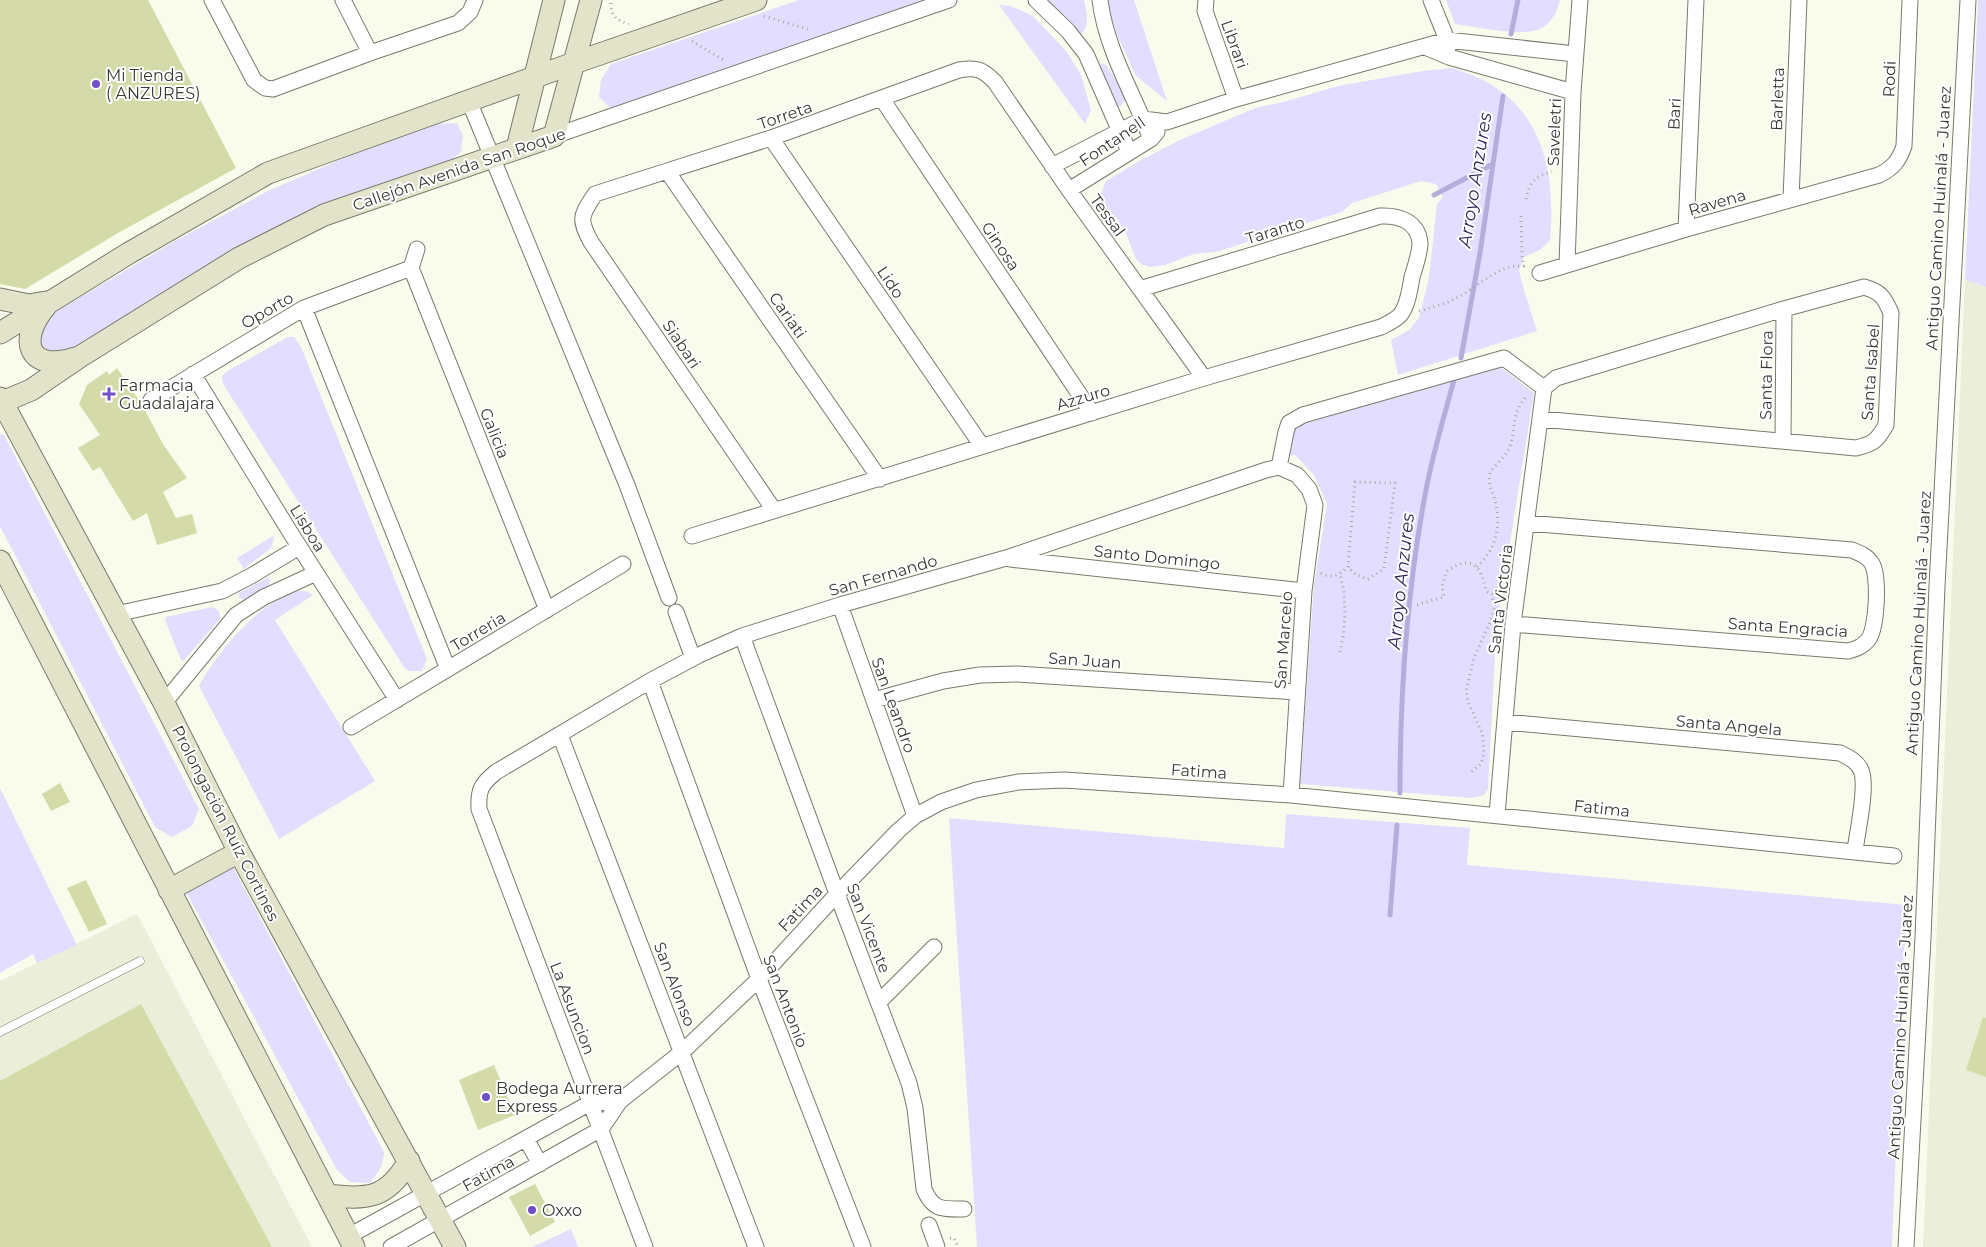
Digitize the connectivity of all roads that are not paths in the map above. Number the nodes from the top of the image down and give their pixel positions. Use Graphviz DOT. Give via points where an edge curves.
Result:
graph roads {
  1 [pos="212,0"];
  2 [pos="343,0"];
  3 [pos="475,0"];
  4 [pos="554,0"];
  5 [pos="591,0"];
  6 [pos="949,0"];
  7 [pos="1036,0"];
  8 [pos="1100,0"];
  9 [pos="1206,0"];
  10 [pos="1431,0"];
  11 [pos="1580,0"];
  12 [pos="1696,0"];
  13 [pos="1799,0"];
  14 [pos="1910,0"];
  15 [pos="1968,0"];
  16 [pos="759,8"];
  17 [pos="1447,40"];
  18 [pos="1109,43"];
  19 [pos="1425,47"];
  20 [pos="370,53"];
  21 [pos="1086,54"];
  22 [pos="1575,54"];
  23 [pos="1449,57"];
  24 [pos="574,63"];
  25 [pos="984,72"];
  26 [pos="533,78"];
  27 [pos="1573,92"];
  28 [pos="882,99"];
  29 [pos="1236,99"];
  30 [pos="469,101"];
  31 [pos="1143,119"];
  32 [pos="1167,122"];
  33 [pos="1118,130"];
  34 [pos="554,136"];
  35 [pos="771,138"];
  36 [pos="1151,139"];
  37 [pos="517,148"];
  38 [pos="1129,152"];
  39 [pos="492,156"];
  40 [pos="1899,160"];
  41 [pos="1052,166"];
  42 [pos="666,171"];
  43 [pos="1069,190"];
  44 [pos="595,194"];
  45 [pos="1791,199"];
  46 [pos="1686,229"];
  47 [pos="1416,231"];
  48 [pos="417,249"];
  49 [pos="1567,265"];
  50 [pos="411,268"];
  51 [pos="1540,273"];
  52 [pos="1140,290"];
  53 [pos="0,299"];
  54 [pos="51,300"];
  55 [pos="304,308"];
  56 [pos="1784,309"];
  57 [pos="0,333"];
  58 [pos="81,356"];
  59 [pos="193,374"];
  60 [pos="1204,378"];
  61 [pos="1542,386"];
  62 [pos="151,400"];
  63 [pos="1,401"];
  64 [pos="1092,412"];
  65 [pos="1541,419"];
  66 [pos="1783,441"];
  67 [pos="982,446"];
  68 [pos="1279,467"];
  69 [pos="880,479"];
  70 [pos="774,510"];
  71 [pos="1527,523"];
  72 [pos="692,536"];
  73 [pos="299,547"];
  74 [pos="1006,558"];
  75 [pos="0,561"];
  76 [pos="623,564"];
  77 [pos="316,573"];
  78 [pos="222,591"];
  79 [pos="1304,591"];
  80 [pos="669,598"];
  81 [pos="840,605"];
  82 [pos="547,610"];
  83 [pos="676,612"];
  84 [pos="116,614"];
  85 [pos="236,615"];
  86 [pos="1513,624"];
  87 [pos="742,636"];
  88 [pos="693,658"];
  89 [pos="448,669"];
  90 [pos="650,681"];
  91 [pos="1297,692"];
  92 [pos="397,700"];
  93 [pos="874,700"];
  94 [pos="164,703"];
  95 [pos="1506,722"];
  96 [pos="351,727"];
  97 [pos="560,735"];
  98 [pos="484,781"];
  99 [pos="1291,795"];
  100 [pos="1497,815"];
  101 [pos="915,816"];
  102 [pos="1854,851"];
  103 [pos="239,852"];
  104 [pos="1894,856"];
  105 [pos="170,890"];
  106 [pos="837,894"];
  107 [pos="934,947"];
  108 [pos="140,961"];
  109 [pos="759,979"];
  110 [pos="879,1002"];
  111 [pos="0,1032"];
  112 [pos="682,1052"];
  113 [pos="620,1101"];
  114 [pos="590,1103"];
  115 [pos="601,1129"];
  116 [pos="526,1139"];
  117 [pos="409,1161"];
  118 [pos="540,1164"];
  119 [pos="426,1194"];
  120 [pos="327,1195"];
  121 [pos="964,1209"];
  122 [pos="441,1220"];
  123 [pos="929,1225"];
  124 [pos="352,1242"];
  125 [pos="391,1247"];
  126 [pos="456,1247"];
  127 [pos="645,1247"];
  128 [pos="756,1247"];
  129 [pos="862,1247"];
  130 [pos="937,1247"];
  131 [pos="1906,1247"];
  1 -- 20 [label="street" via="254,80 265,88 286,85"];
  2 -- 20 [label="street"];
  3 -- 20 [label="street" via="470,12 458,24"];
  4 -- 26 [label="street"];
  5 -- 24 [label="street"];
  6 -- 34 [label="street, Callejón Avenida San Roque"];
  7 -- 21 [label="street"];
  8 -- 18 [label="street"];
  9 -- 29 [label="street, Librari" via="1205,11"];
  10 -- 17 [label="street"];
  11 -- 22 [label="street, Saveletri"];
  12 -- 46 [label="street, Bari"];
  13 -- 45 [label="street, Barletta"];
  14 -- 40 [label="street, Rodi" via="1904,146"];
  15 -- 131 [label="street, Antiguo Camino Huinalá - Juarez"];
  16 -- 24 [label="street"];
  17 -- 19 [label="street"];
  17 -- 22 [label="street"];
  17 -- 23 [label="street"];
  18 -- 21 [label="street"];
  18 -- 31 [label="street"];
  19 -- 23 [label="street"];
  19 -- 29 [label="street"];
  21 -- 33 [label="street"];
  22 -- 27 [label="street, Saveletri"];
  23 -- 27 [label="street"];
  24 -- 26 [label="street"];
  24 -- 34 [label="street"];
  25 -- 28 [label="street, Torreta" via="972,68 958,70"];
  25 -- 41 [label="street, Tessal" via="995,82"];
  26 -- 30 [label="street"];
  26 -- 37 [label="street"];
  27 -- 49 [label="street, Saveletri"];
  28 -- 35 [label="street, Torreta"];
  28 -- 64 [label="street, Ginosa"];
  29 -- 32 [label="street"];
  30 -- 39 [label="street"];
  30 -- 54 [label="street" via="268,174"];
  31 -- 32 [label="street, Fontanell"];
  31 -- 33 [label="street, Fontanell"];
  31 -- 36 [label="street"];
  32 -- 36 [label="street, Fontanell"];
  33 -- 38 [label="street"];
  33 -- 41 [label="street, Fontanell"];
  34 -- 37 [label="street, Callejón Avenida San Roque"];
  35 -- 42 [label="street, Torreta"];
  35 -- 67 [label="street, Lido"];
  36 -- 38 [label="street, Fontanell"];
  37 -- 39 [label="street, Callejón Avenida San Roque"];
  38 -- 43 [label="street, Fontanell"];
  39 -- 58 [label="street, Callejón Avenida San Roque" via="324,215 239,258"];
  39 -- 80 [label="street" via="627,485"];
  40 -- 45 [label="street, Ravena" via="1879,175"];
  41 -- 43 [label="street, Tessal"];
  42 -- 44 [label="street, Torreta"];
  42 -- 69 [label="street, Cariati"];
  43 -- 52 [label="street, Tessal"];
  44 -- 70 [label="street, Siabari" via="582,219 585,230"];
  45 -- 46 [label="street, Ravena"];
  46 -- 49 [label="street, Ravena"];
  47 -- 52 [label="street, Taranto" via="1407,220 1393,215 1380,216"];
  47 -- 60 [label="street, Azzuro" via="1420,244 1406,303 1393,322"];
  48 -- 50 [label="street"];
  49 -- 51 [label="street, Ravena"];
  50 -- 55 [label="street, Oporto"];
  50 -- 82 [label="street, Galicia"];
  52 -- 60 [label="street, Tessal"];
  53 -- 54 [label="street" via="29,305"];
  54 -- 57 [label="street"];
  54 -- 58 [label="street" via="31,330 29,341 34,353 42,359 58,361"];
  55 -- 59 [label="street, Oporto"];
  55 -- 89 [label="street"];
  56 -- 61 [label="street, Santa Isabel" via="1556,378"];
  56 -- 66 [label="street, Santa Flora"];
  56 -- 66 [label="street, Santa Isabel" via="1864,287 1877,290 1891,313 1886,426 1879,438 1870,445 1856,448"];
  58 -- 63 [label="street, Callejón Avenida San Roque" via="31,390"];
  59 -- 62 [label="street, Oporto"];
  59 -- 73 [label="street, Lisboa"];
  60 -- 64 [label="street, Azzuro"];
  61 -- 65 [label="street, Santa Victoria"];
  61 -- 68 [label="street" via="1504,358 1303,415 1289,423"];
  63 -- 84 [label="street, Prolongación Ruíz Cortines"];
  64 -- 67 [label="street, Azzuro"];
  65 -- 66 [label="street, Santa Isabel"];
  65 -- 71 [label="street, Santa Victoria"];
  67 -- 69 [label="street, Azzuro"];
  68 -- 74 [label="street, San Fernando"];
  68 -- 79 [label="street, San Marcelo" via="1297,475 1309,489 1314,505"];
  69 -- 70 [label="street, Azzuro"];
  70 -- 72 [label="street, Azzuro"];
  71 -- 86 [label="street, Santa Victoria"];
  71 -- 86 [label="street, Santa Engracia" via="1852,550 1871,562 1876,572 1874,628 1859,648 1848,651"];
  73 -- 77 [label="street, Lisboa"];
  73 -- 78 [label="street"];
  74 -- 79 [label="street, Santo Domingo"];
  74 -- 81 [label="street, San Fernando"];
  75 -- 105 [label="street"];
  76 -- 82 [label="street, Torreria"];
  77 -- 85 [label="street" via="264,597"];
  77 -- 92 [label="street, Lisboa"];
  78 -- 84 [label="street"];
  78 -- 85 [label="street"];
  79 -- 91 [label="street, San Marcelo"];
  81 -- 87 [label="street, San Fernando"];
  81 -- 93 [label="street, San Leandro"];
  82 -- 89 [label="street, Torreria"];
  83 -- 88 [label="street"];
  84 -- 94 [label="street, Prolongación Ruíz Cortines"];
  85 -- 94 [label="street"];
  86 -- 95 [label="street, Santa Victoria"];
  87 -- 88 [label="street, San Fernando"];
  87 -- 106 [label="street, San Vicente"];
  88 -- 90 [label="street, San Fernando"];
  89 -- 92 [label="street, Torreria"];
  90 -- 97 [label="street, San Fernando"];
  90 -- 109 [label="street, San Antonio"];
  91 -- 93 [label="street, San Juan" via="1017,674 943,681"];
  91 -- 99 [label="street, San Marcelo"];
  92 -- 96 [label="street, Torreria"];
  93 -- 101 [label="street, San Leandro"];
  94 -- 103 [label="street, Prolongación Ruíz Cortines"];
  95 -- 100 [label="street, Santa Victoria"];
  95 -- 102 [label="street, Santa Angela" via="1840,753 1852,759 1864,783"];
  97 -- 98 [label="street, San Fernando"];
  97 -- 112 [label="street, San Alonso"];
  98 -- 114 [label="street, La Asuncion" via="478,794 480,809"];
  99 -- 100 [label="street, Fatima"];
  99 -- 101 [label="street, Fatima" via="1064,780 1018,782 976,790 941,802"];
  100 -- 102 [label="street, Fatima"];
  101 -- 106 [label="street, Fatima"];
  102 -- 104 [label="street, Fatima"];
  103 -- 105 [label="street"];
  103 -- 117 [label="street, Prolongación Ruíz Cortines"];
  105 -- 120 [label="street"];
  106 -- 109 [label="street, Fatima"];
  106 -- 110 [label="street, San Vicente"];
  107 -- 110 [label="street"];
  108 -- 111 [label="lane"];
  109 -- 112 [label="street, Fatima"];
  109 -- 129 [label="street, San Antonio"];
  110 -- 121 [label="street, San Vicente" via="913,1096 924,1189 928,1199 944,1210"];
  112 -- 113 [label="street, Fatima"];
  112 -- 128 [label="street, San Alonso"];
  113 -- 114 [label="street, Fatima"];
  113 -- 115 [label="street, Fatima"];
  114 -- 115 [label="street, La Asuncion"];
  114 -- 116 [label="street, Fatima"];
  115 -- 118 [label="street, Fatima"];
  115 -- 127 [label="street, La Asuncion"];
  116 -- 118 [label="street"];
  116 -- 119 [label="street, Fatima"];
  117 -- 119 [label="street, Prolongación Ruíz Cortines"];
  117 -- 120 [label="street" via="400,1177 385,1190 357,1199"];
  118 -- 122 [label="street, Fatima"];
  119 -- 122 [label="street, Prolongación Ruíz Cortines"];
  119 -- 124 [label="street, Fatima"];
  120 -- 124 [label="street"];
  122 -- 125 [label="street, Fatima"];
  122 -- 126 [label="street, Prolongación Ruíz Cortines"];
  123 -- 130 [label="street"];
}
